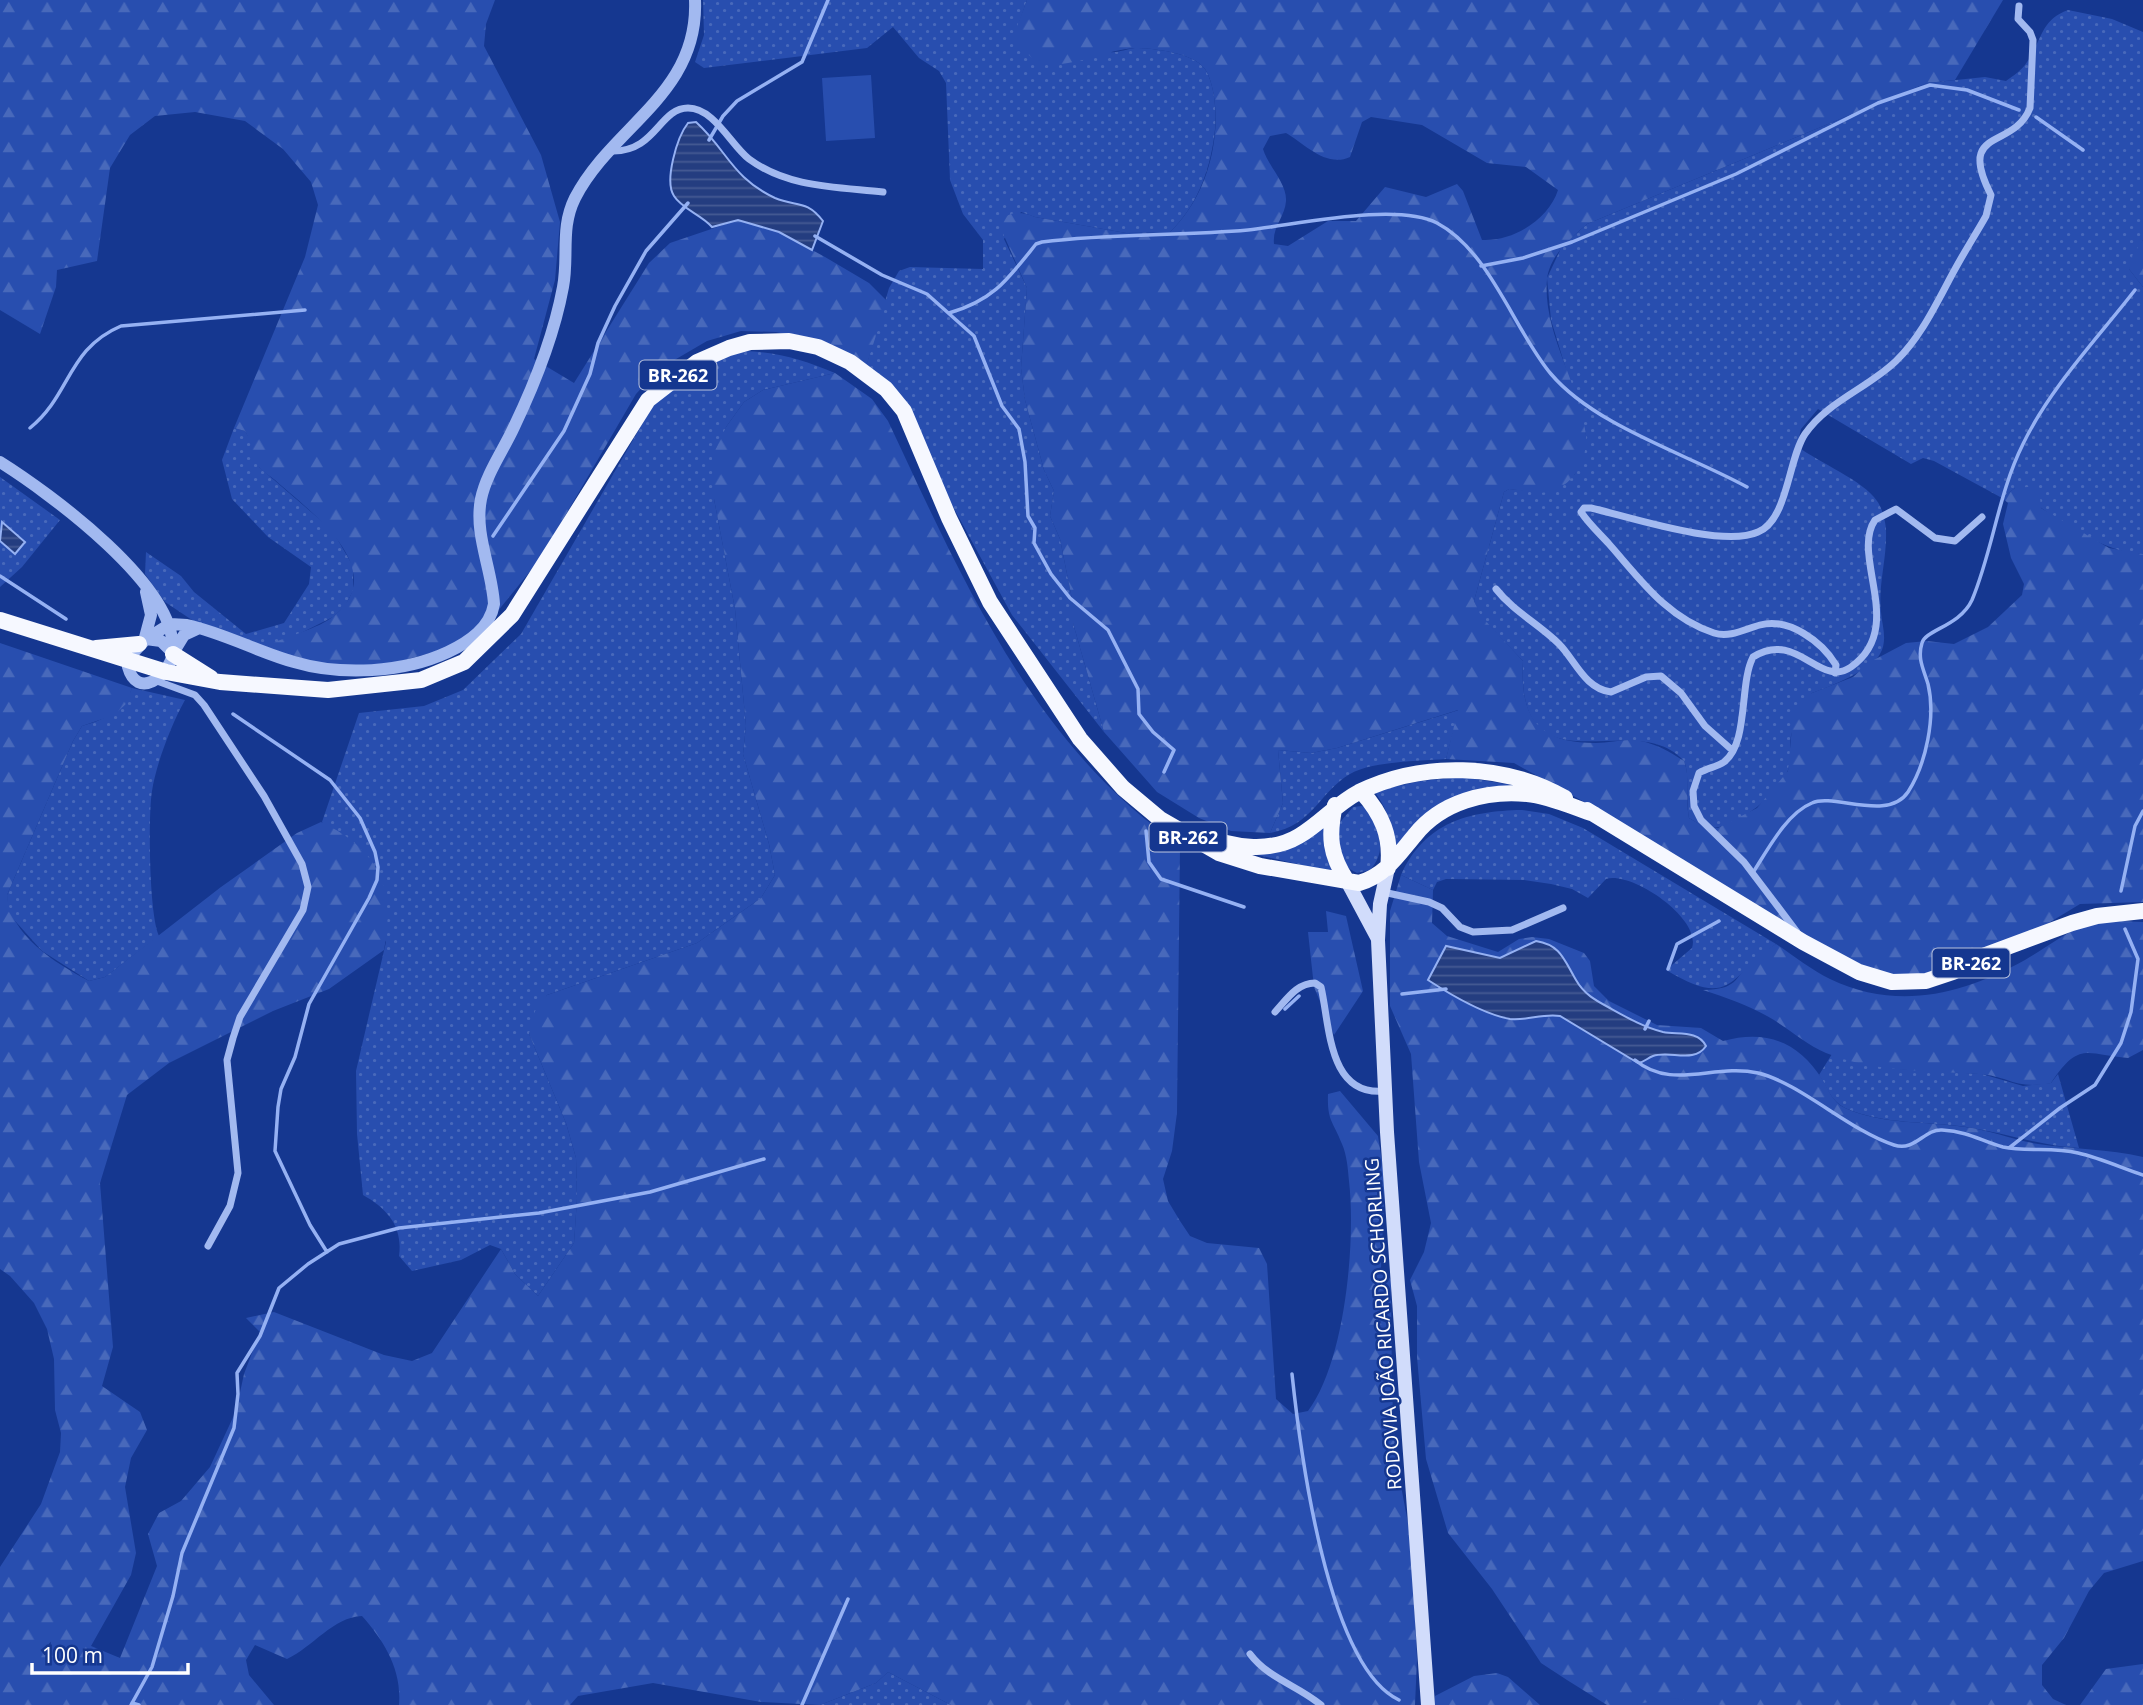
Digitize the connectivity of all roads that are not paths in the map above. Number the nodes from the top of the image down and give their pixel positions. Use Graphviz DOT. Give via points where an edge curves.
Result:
graph roads {
  1 [pos="695,0"];
  2 [pos="2020,6"];
  3 [pos="612,151"];
  4 [pos="883,192"];
  5 [pos="0,462"];
  6 [pos="1982,517"];
  7 [pos="143,585"];
  8 [pos="1496,589"];
  9 [pos="0,620"];
  10 [pos="170,625"];
  11 [pos="199,628"];
  12 [pos="143,641"];
  13 [pos="92,649"];
  14 [pos="172,653"];
  15 [pos="130,667"];
  16 [pos="1835,673"];
  17 [pos="161,677"];
  18 [pos="220,682"];
  19 [pos="1070,721"];
  20 [pos="1732,750"];
  21 [pos="1361,791"];
  22 [pos="1335,805"];
  23 [pos="1594,814"];
  24 [pos="1388,868"];
  25 [pos="1347,881"];
  26 [pos="1383,891"];
  27 [pos="1563,908"];
  28 [pos="2143,911"];
  29 [pos="1378,940"];
  30 [pos="1803,942"];
  31 [pos="1275,1012"];
  32 [pos="1385,1091"];
  33 [pos="208,1246"];
  34 [pos="1250,1654"];
  35 [pos="1321,1705"];
  36 [pos="1429,1705"];
  1 -- 3 [label="street" via="687,56 647,113"];
  2 -- 16 [label="street" via="2018,19 2033,40 2031,107 2026,118 1991,142 1979,158 1991,195 1986,216 1905,352 1819,417 1803,436 1776,516 1767,527 1757,533 1720,536 1591,508 1581,512 1663,604 1723,635 1763,624 1791,627 1832,659"];
  3 -- 4 [label="street" via="633,149 679,109 691,108 713,121 749,159 778,176 796,183"];
  3 -- 11 [label="street" via="586,180 570,209 564,285 541,370 481,500 481,537 494,604 493,614 480,632 463,645 421,662 334,669 295,663"];
  5 -- 7 [label="street" via="94,531"];
  6 -- 16 [label="street" via="1955,541 1935,538 1896,509 1875,520 1868,537 1876,586 1872,644 1852,667"];
  7 -- 10 [label="street"];
  7 -- 12 [label="street" via="151,615"];
  8 -- 20 [label="street" via="1519,614 1558,643 1593,685 1611,692 1646,677 1661,676"];
  9 -- 13 [label="highway, BR-262"];
  10 -- 11 [label="street"];
  10 -- 12 [label="street"];
  10 -- 14 [label="street"];
  11 -- 14 [label="street" via="184,635"];
  12 -- 13 [label="highway"];
  12 -- 14 [label="street" via="162,641"];
  12 -- 15 [label="street"];
  13 -- 15 [label="highway, BR-262"];
  14 -- 17 [label="street"];
  14 -- 18 [label="highway"];
  15 -- 17 [label="highway, BR-262"];
  16 -- 20 [label="street" via="1786,648 1753,657"];
  17 -- 18 [label="highway, BR-262"];
  17 -- 33 [label="street" via="204,705 271,808 302,864 308,887 303,910 240,1017 230,1049 227,1060 238,1173 230,1206"];
  18 -- 19 [label="highway, BR-262" via="328,690 413,682 464,662 512,615 648,400 697,362 729,348 750,342 789,341 850,362 886,388 904,411 990,602"];
  19 -- 22 [label="highway, BR-262" via="1144,797 1196,833 1216,841 1273,846 1299,836"];
  19 -- 25 [label="highway, BR-262" via="1097,762 1123,788 1196,842 1260,866"];
  20 -- 30 [label="street" via="1722,764 1699,773 1694,806 1701,820 1752,872"];
  21 -- 22 [label="highway, BR-262"];
  21 -- 23 [label="highway, BR-262" via="1425,772 1510,774 1548,788"];
  21 -- 24 [label="highway" via="1381,815 1390,855"];
  22 -- 25 [label="highway" via="1331,848"];
  23 -- 24 [label="highway, BR-262" via="1529,794 1470,799 1425,825"];
  23 -- 30 [label="highway, BR-262"];
  24 -- 25 [label="highway, BR-262" via="1374,879"];
  24 -- 26 [label="main road, RODOVIA JOÃO RICARDO SCHORLING"];
  25 -- 29 [label="main road, RODOVIA JOÃO RICARDO SCHORLING"];
  26 -- 27 [label="street" via="1429,902 1442,908 1460,928 1473,932 1513,930"];
  26 -- 29 [label="main road, RODOVIA JOÃO RICARDO SCHORLING"];
  28 -- 30 [label="highway, BR-262" via="2072,923 1953,972 1911,983 1859,972"];
  29 -- 32 [label="main road, RODOVIA JOÃO RICARDO SCHORLING"];
  31 -- 32 [label="street" via="1305,983 1321,987 1334,1058 1343,1074 1362,1090"];
  32 -- 36 [label="main road, RODOVIA JOÃO RICARDO SCHORLING"];
  34 -- 35 [label="street" via="1268,1674"];
}
